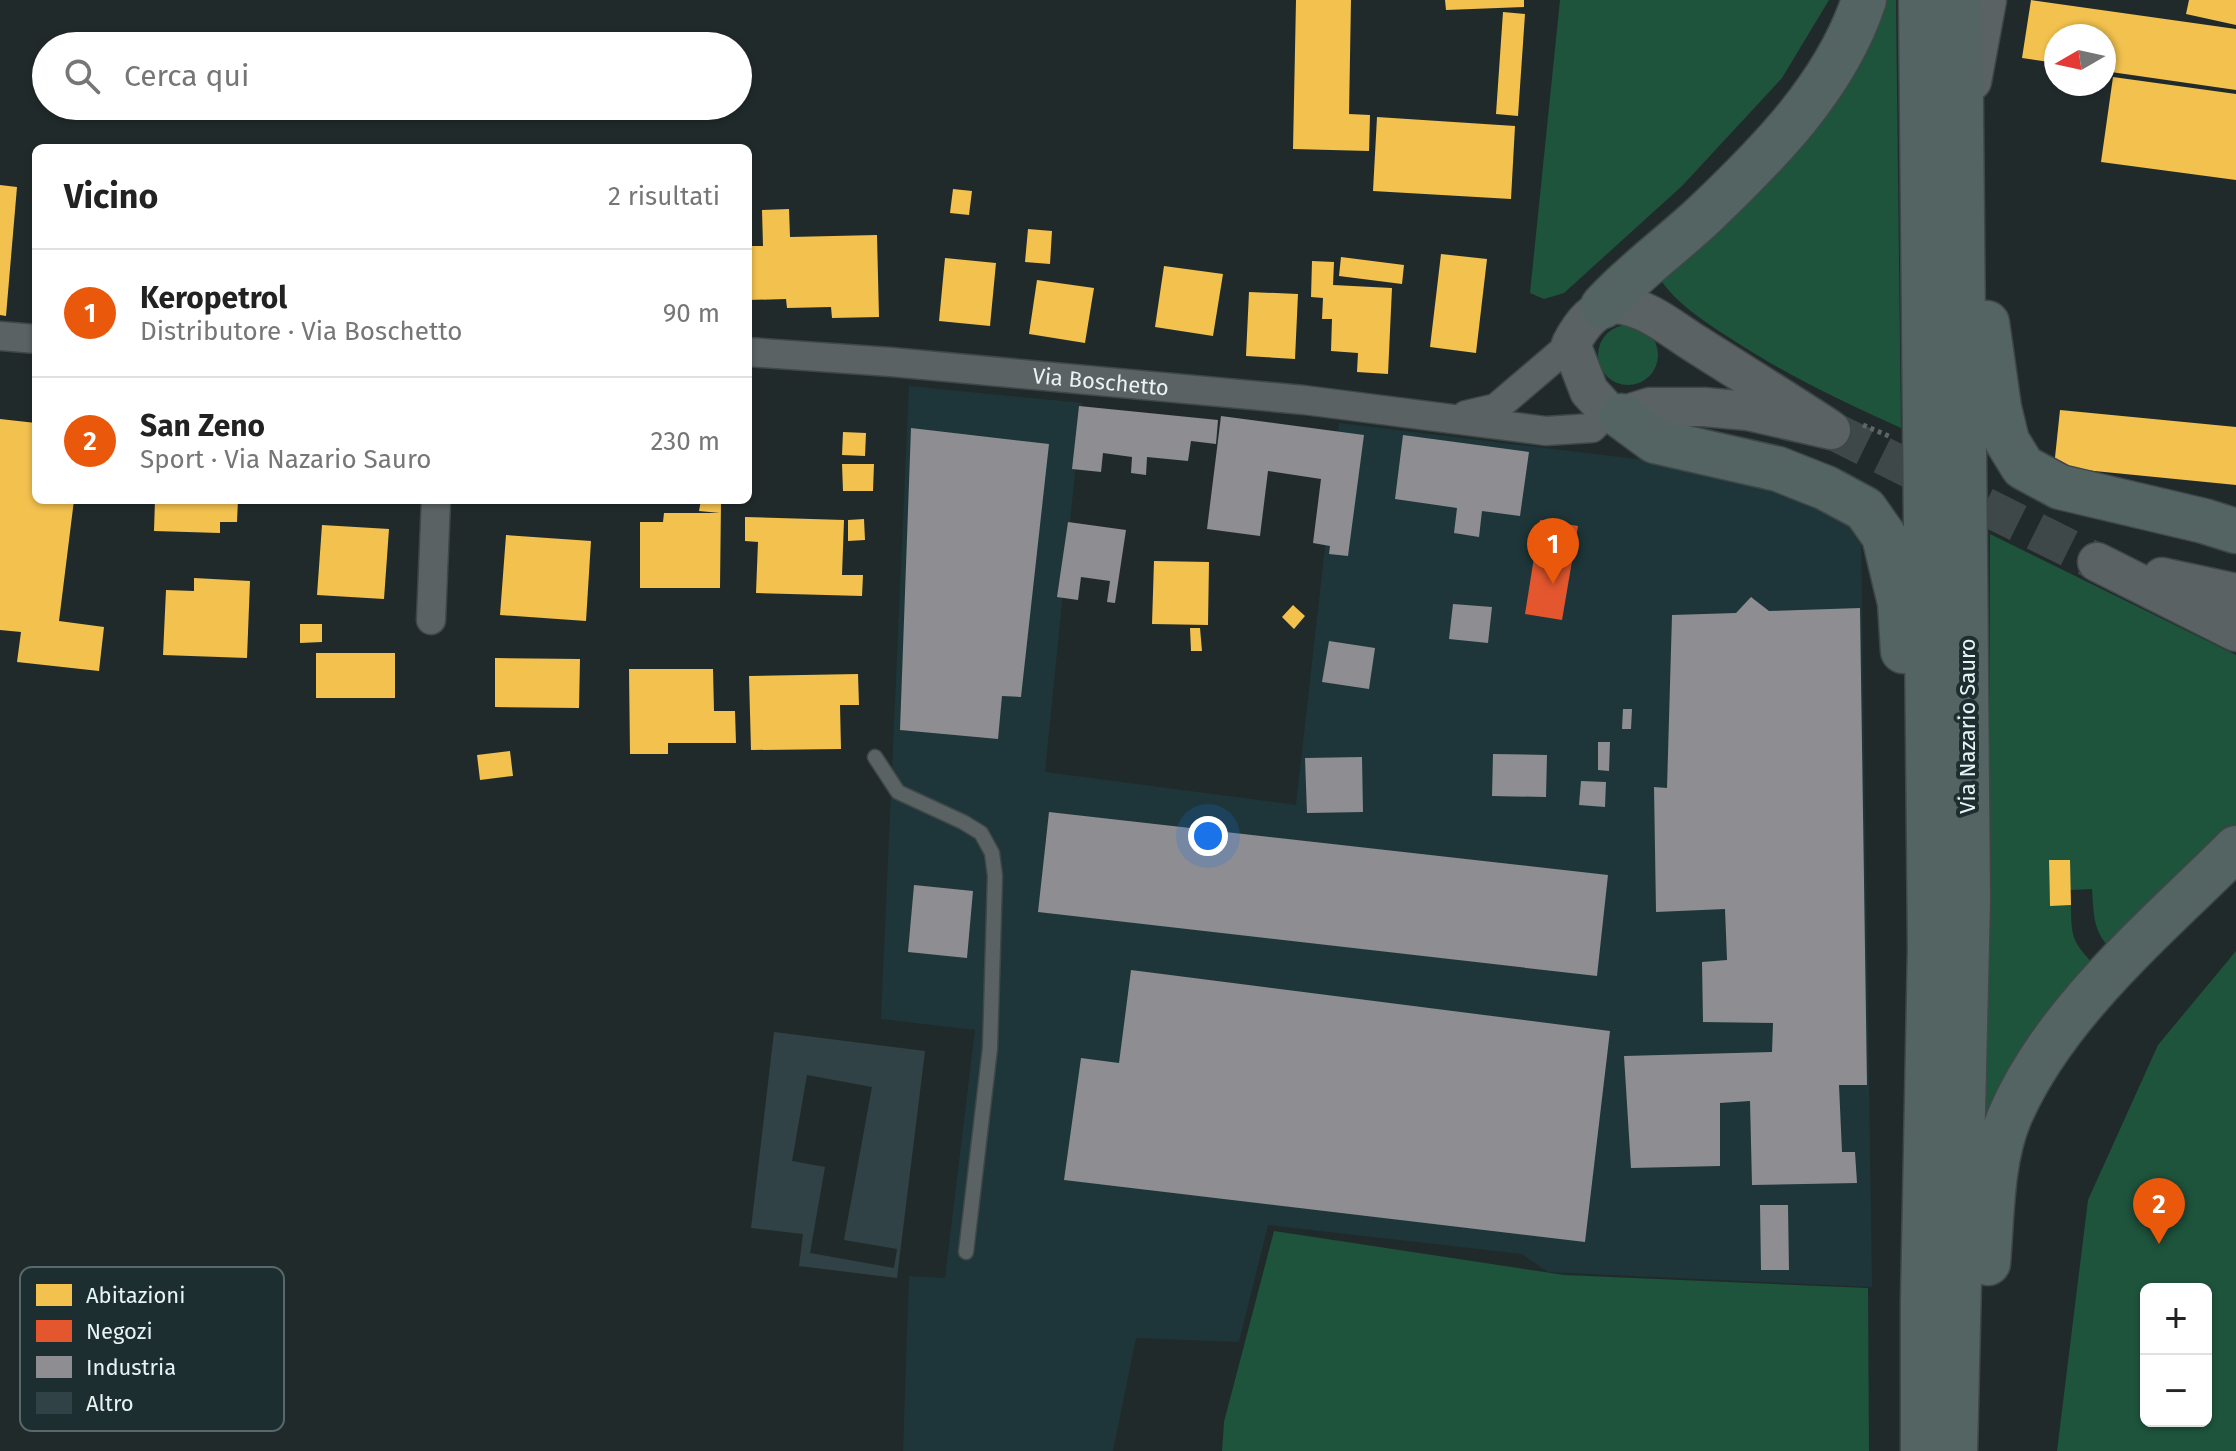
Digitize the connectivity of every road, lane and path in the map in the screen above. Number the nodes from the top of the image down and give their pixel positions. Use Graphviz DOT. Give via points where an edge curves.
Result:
graph roads {
  1 [pos="1864,0"];
  2 [pos="1921,0"];
  3 [pos="1960,0"];
  4 [pos="1987,0"];
  5 [pos="1962,131"];
  6 [pos="1603,306"];
  7 [pos="0,336"];
  8 [pos="32,339"];
  9 [pos="1571,344"];
  10 [pos="752,352"];
  11 [pos="1615,414"];
  12 [pos="1454,418"];
  13 [pos="436,504"];
  14 [pos="2225,525"];
  15 [pos="2236,593"];
  16 [pos="431,620"];
  17 [pos="2236,632"];
  18 [pos="1929,714"];
  19 [pos="875,757"];
  20 [pos="2236,848"];
  21 [pos="966,1252"];
  22 [pos="1923,1451"];
  23 [pos="1955,1451"];
  24 [pos="1963,1451"];
  1 -- 6 [label="highway" via="1854,32 1797,119"];
  2 -- 18 [label="highway, Via Nazario Sauro"];
  3 -- 5 [label="highway, Via Nazario Sauro"];
  4 -- 5 [label="street"];
  5 -- 14 [label="highway" via="1991,359 2007,441 2023,467 2060,487"];
  5 -- 23 [label="highway, Via Nazario Sauro" via="1968,899"];
  6 -- 9 [label="street" via="1581,324"];
  6 -- 11 [label="street" via="1638,307 1660,318 1831,430 1704,407 1650,407"];
  7 -- 8 [label="street"];
  9 -- 11 [label="street" via="1589,391"];
  9 -- 12 [label="street" via="1496,408"];
  10 -- 12 [label="street, Via Boschetto" via="1288,398"];
  11 -- 12 [label="street, Via Boschetto" via="1592,428 1546,431"];
  11 -- 18 [label="highway" via="1655,441 1778,469 1865,509 1884,536 1900,603 1905,684"];
  13 -- 16 [label="street"];
  15 -- 17 [label="street" via="2097,562"];
  18 -- 22 [label="highway, Via Nazario Sauro"];
  19 -- 21 [label="lane" via="898,792 981,833 992,853 990,1048"];
  20 -- 24 [label="highway" via="2066,1024 2008,1119 1996,1169 1978,1378"];
}
